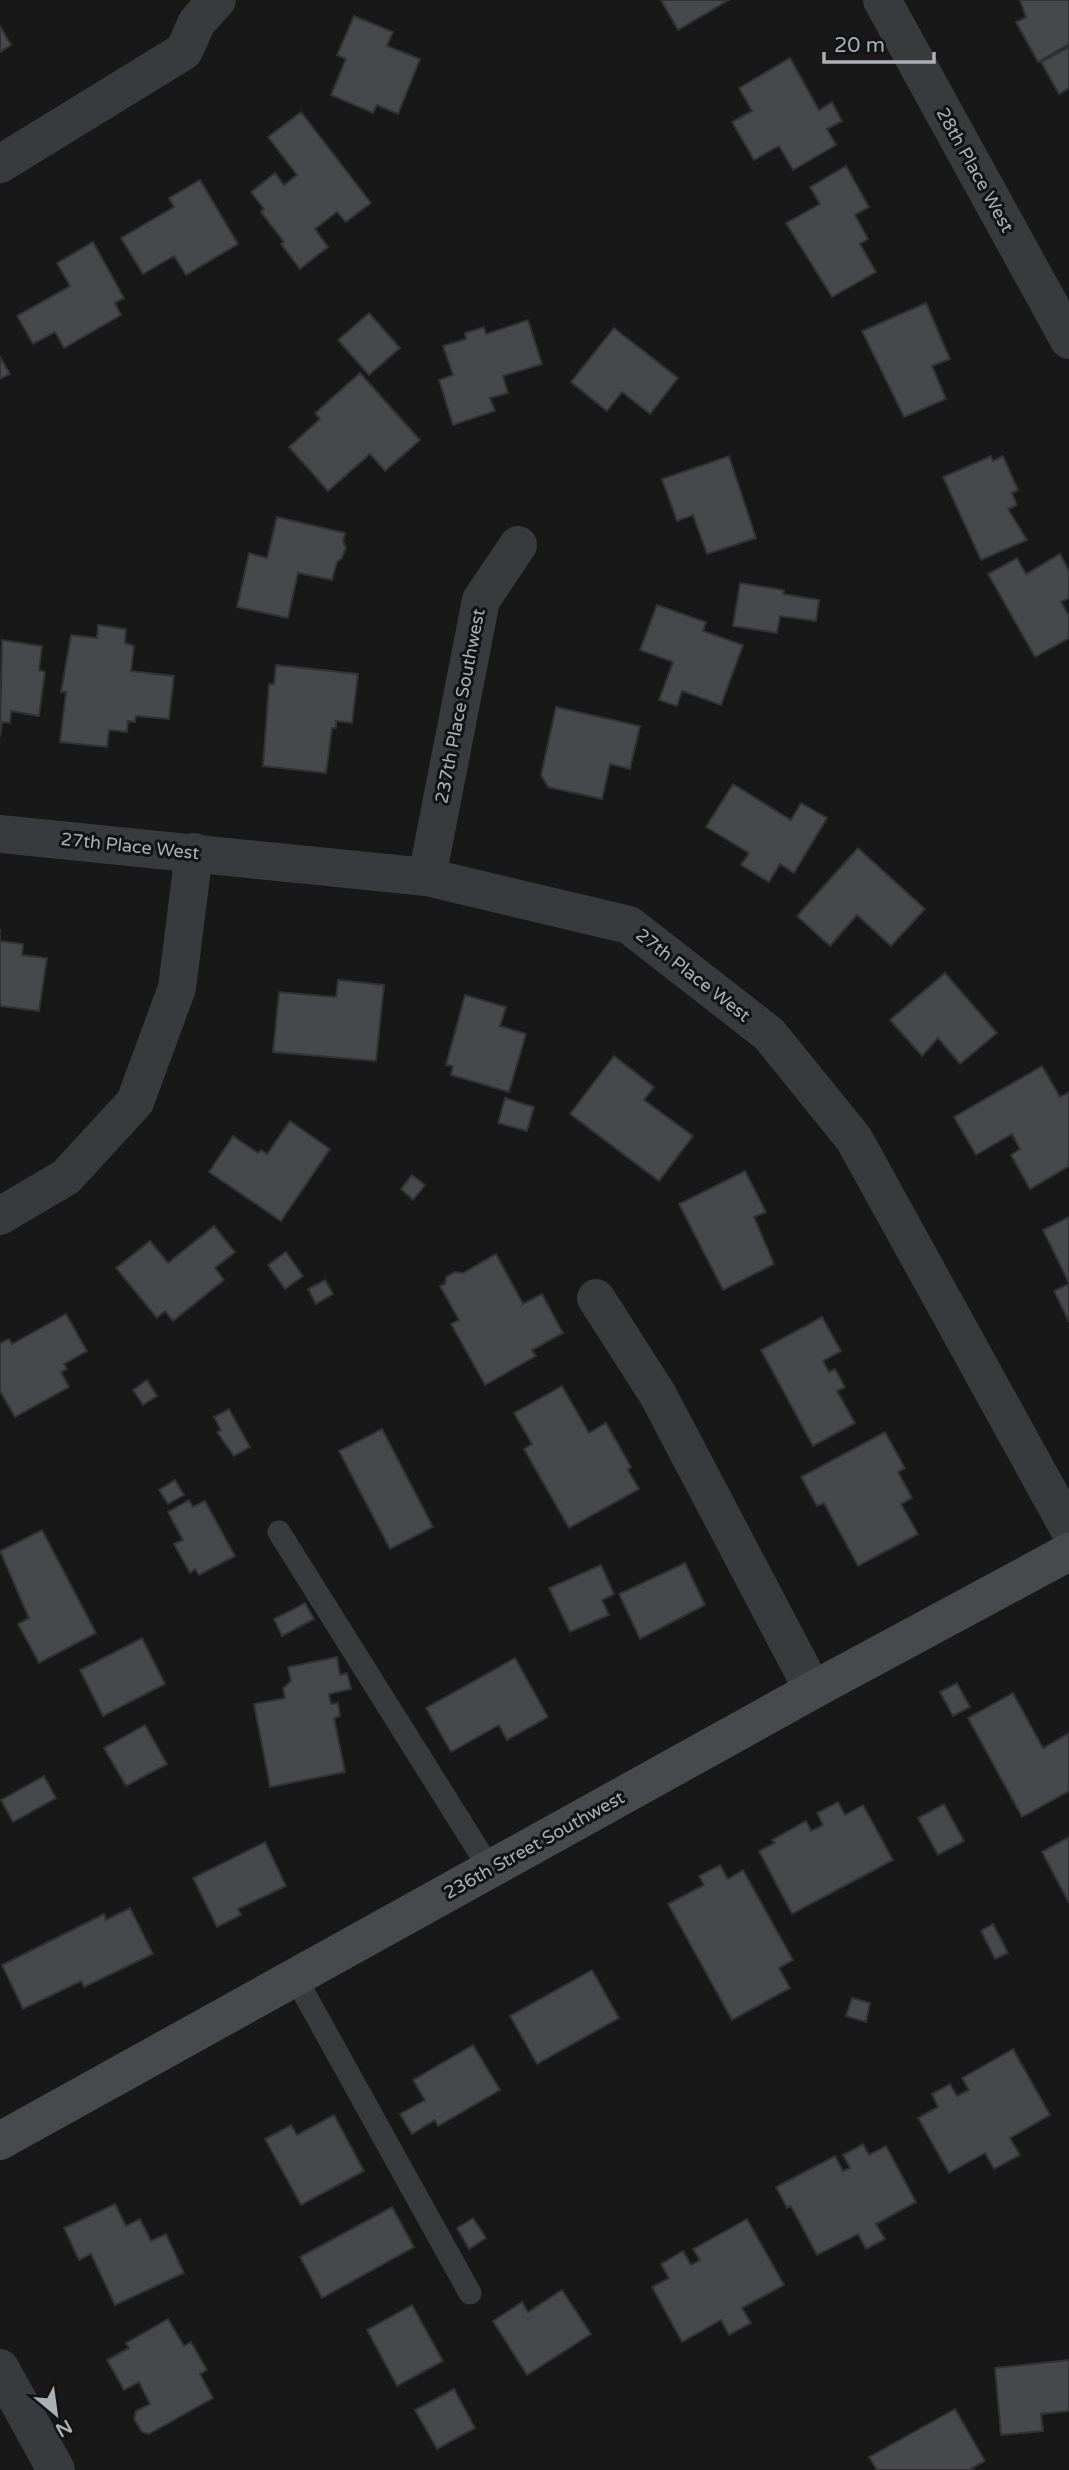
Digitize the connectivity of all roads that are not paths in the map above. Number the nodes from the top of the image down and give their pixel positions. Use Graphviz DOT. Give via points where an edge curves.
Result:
graph roads {
  1 [pos="218,0"];
  2 [pos="882,0"];
  3 [pos="0,164"];
  4 [pos="1069,340"];
  5 [pos="518,545"];
  6 [pos="0,834"];
  7 [pos="194,852"];
  8 [pos="427,877"];
  9 [pos="0,1216"];
  10 [pos="596,1298"];
  11 [pos="1069,1529"];
  12 [pos="279,1532"];
  13 [pos="1069,1552"];
  14 [pos="813,1690"];
  15 [pos="490,1869"];
  16 [pos="295,1977"];
  17 [pos="0,2141"];
  18 [pos="471,2293"];
  19 [pos="0,2368"];
  20 [pos="56,2470"];
  1 -- 3 [label="street" via="197,22 184,51"];
  2 -- 4 [label="street, 28th Place West"];
  5 -- 8 [label="street, 237th Place Southwest" via="481,600"];
  6 -- 7 [label="street, 27th Place West"];
  7 -- 8 [label="street, 27th Place West"];
  7 -- 9 [label="street" via="177,988 135,1102 66,1177"];
  8 -- 11 [label="street, 27th Place West" via="629,925 769,1034 854,1139"];
  10 -- 14 [label="street" via="658,1395"];
  12 -- 15 [label="lane"];
  13 -- 14 [label="street, 236th Street Southwest"];
  14 -- 15 [label="street, 236th Street Southwest"];
  15 -- 16 [label="street, 236th Street Southwest"];
  16 -- 17 [label="street, 236th Street Southwest"];
  16 -- 18 [label="lane"];
  19 -- 20 [label="street"];
}
